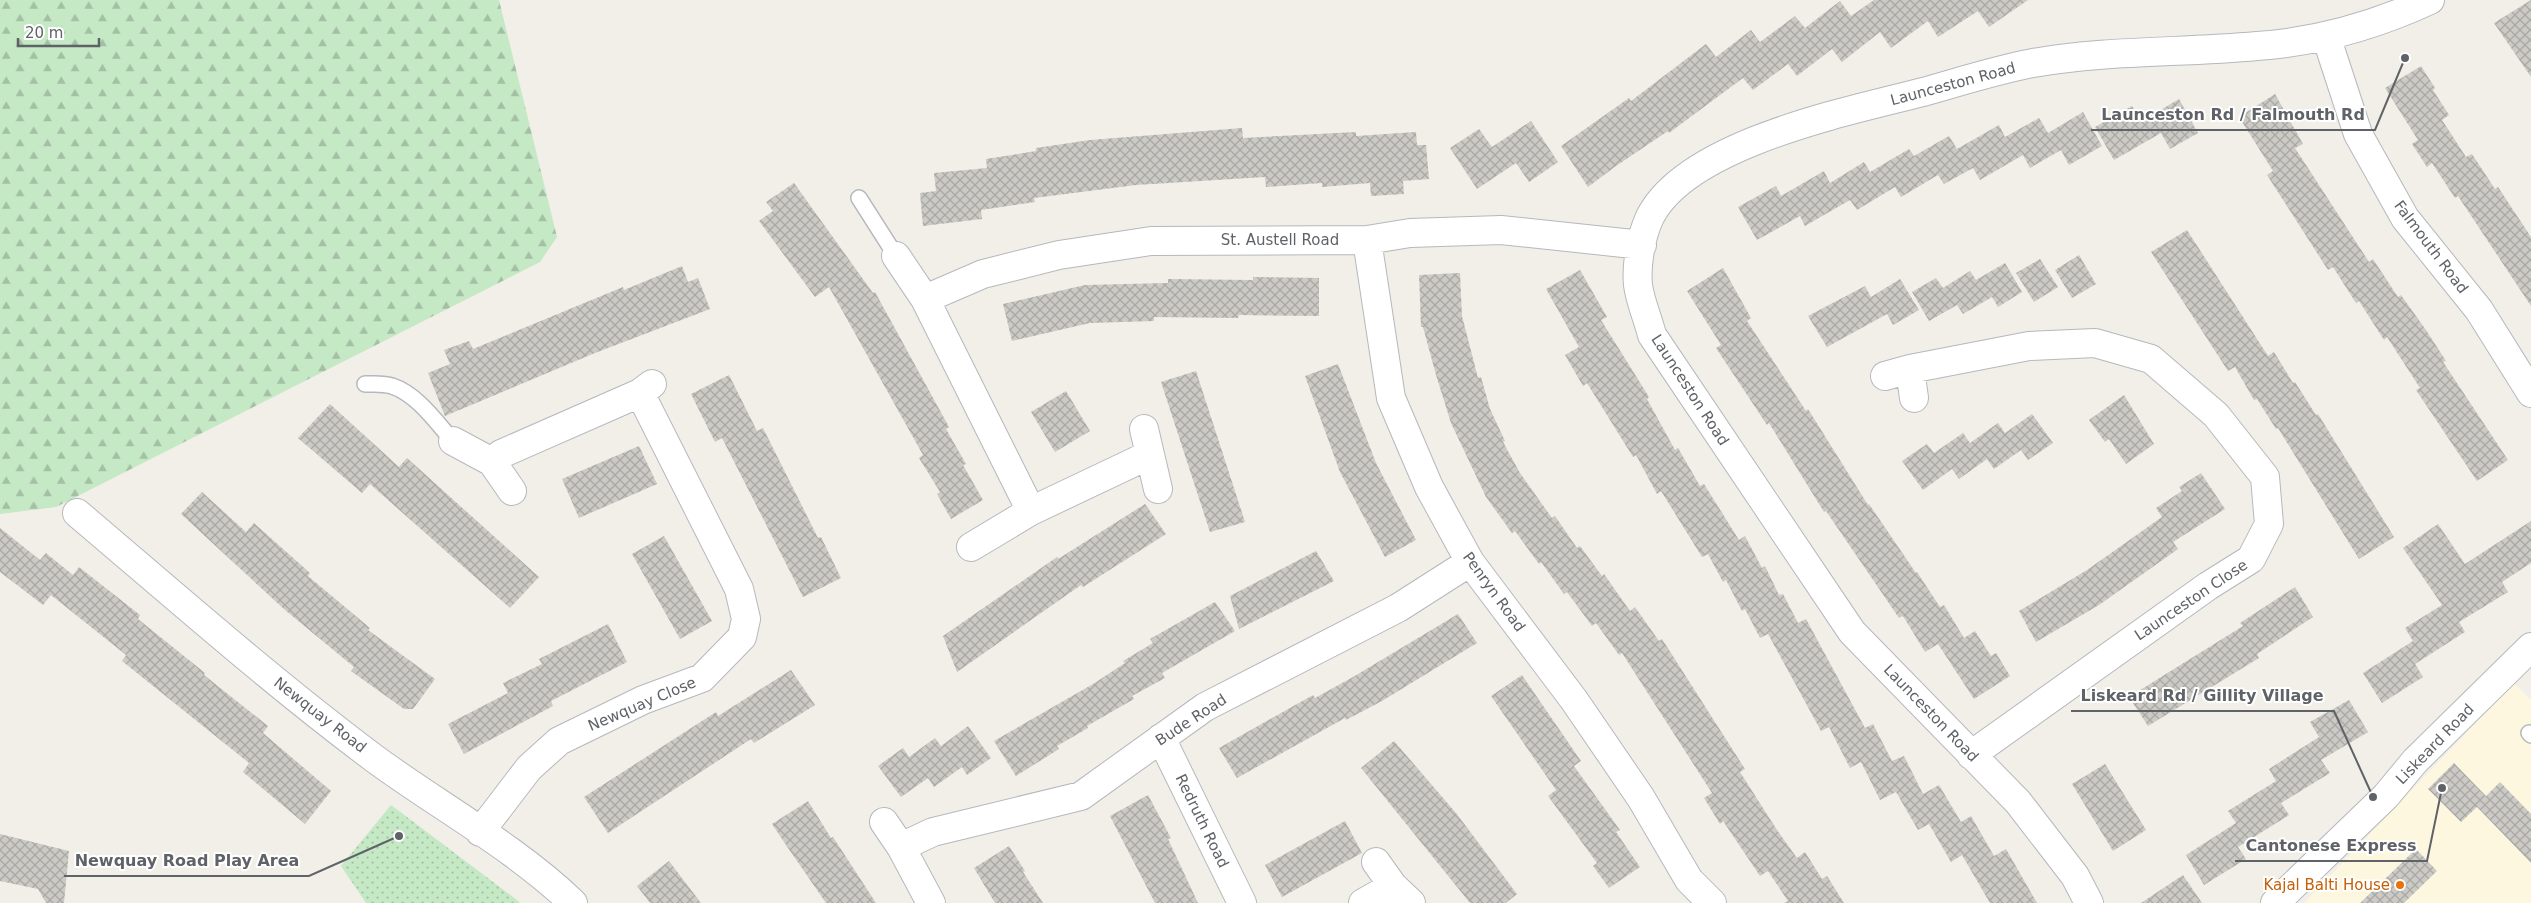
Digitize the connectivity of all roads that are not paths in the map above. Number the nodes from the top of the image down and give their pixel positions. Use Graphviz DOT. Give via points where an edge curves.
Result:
graph roads {
  1 [pos="2430,0"];
  2 [pos="2326,36"];
  3 [pos="859,198"];
  4 [pos="1367,240"];
  5 [pos="1642,245"];
  6 [pos="896,256"];
  7 [pos="925,299"];
  8 [pos="365,384"];
  9 [pos="2531,393"];
  10 [pos="1914,398"];
  11 [pos="1144,429"];
  12 [pos="453,441"];
  13 [pos="1149,455"];
  14 [pos="492,462"];
  15 [pos="1158,488"];
  16 [pos="512,491"];
  17 [pos="1031,511"];
  18 [pos="77,513"];
  19 [pos="971,547"];
  20 [pos="1470,562"];
  21 [pos="2531,647"];
  22 [pos="1161,738"];
  23 [pos="1972,755"];
  24 [pos="884,822"];
  25 [pos="480,832"];
  26 [pos="902,847"];
  27 [pos="1376,862"];
  28 [pos="1402,895"];
  29 [pos="573,903"];
  30 [pos="931,903"];
  31 [pos="1242,903"];
  32 [pos="1363,903"];
  33 [pos="1712,903"];
  34 [pos="2089,903"];
  35 [pos="2275,903"];
  1 -- 2 [label="street, Launceston Road"];
  2 -- 5 [label="street, Launceston Road" via="2258,46 2153,51 2033,63 1783,130 1720,157 1674,186 1650,218"];
  2 -- 9 [label="street, Falmouth Road" via="2358,134 2406,218 2479,310"];
  3 -- 6 [label="lane"];
  4 -- 5 [label="street, St. Austell Road" via="1410,234 1501,230"];
  4 -- 7 [label="street, St. Austell Road" via="1151,241 1059,255 993,272"];
  4 -- 20 [label="street, Penryn Road" via="1391,398 1429,487"];
  5 -- 23 [label="street, Launceston Road" via="1638,284 1652,335 1852,632"];
  6 -- 7 [label="street"];
  7 -- 17 [label="street"];
  8 -- 12 [label="lane" via="392,386 402,391"];
  10 -- 23 [label="street, Launceston Close" via="1898,373 2030,346 2096,343 2151,360 2216,416 2265,477 2269,524 2251,559 2208,586"];
  11 -- 13 [label="street"];
  12 -- 14 [label="street"];
  13 -- 15 [label="street"];
  13 -- 17 [label="street"];
  14 -- 16 [label="street"];
  14 -- 25 [label="street, Newquay Close" via="501,454 646,388 739,589 746,619 742,637 702,678 643,700 559,741 529,768"];
  17 -- 19 [label="street"];
  18 -- 25 [label="street, Newquay Road" via="307,707"];
  20 -- 22 [label="street, Bude Road" via="1398,608 1205,708"];
  20 -- 33 [label="street, Penryn Road" via="1580,708 1642,798 1690,880"];
  21 -- 35 [label="street, Liskeard Road" via="2415,761 2386,796"];
  22 -- 26 [label="street, Bude Road" via="1081,796 933,832"];
  22 -- 31 [label="street, Redruth Road"];
  23 -- 34 [label="street, Launceston Road" via="2018,802 2075,876"];
  24 -- 26 [label="street"];
  25 -- 29 [label="street, Newquay Road" via="547,878"];
  26 -- 30 [label="street"];
  27 -- 28 [label="street"];
  28 -- 32 [label="street"];
}
